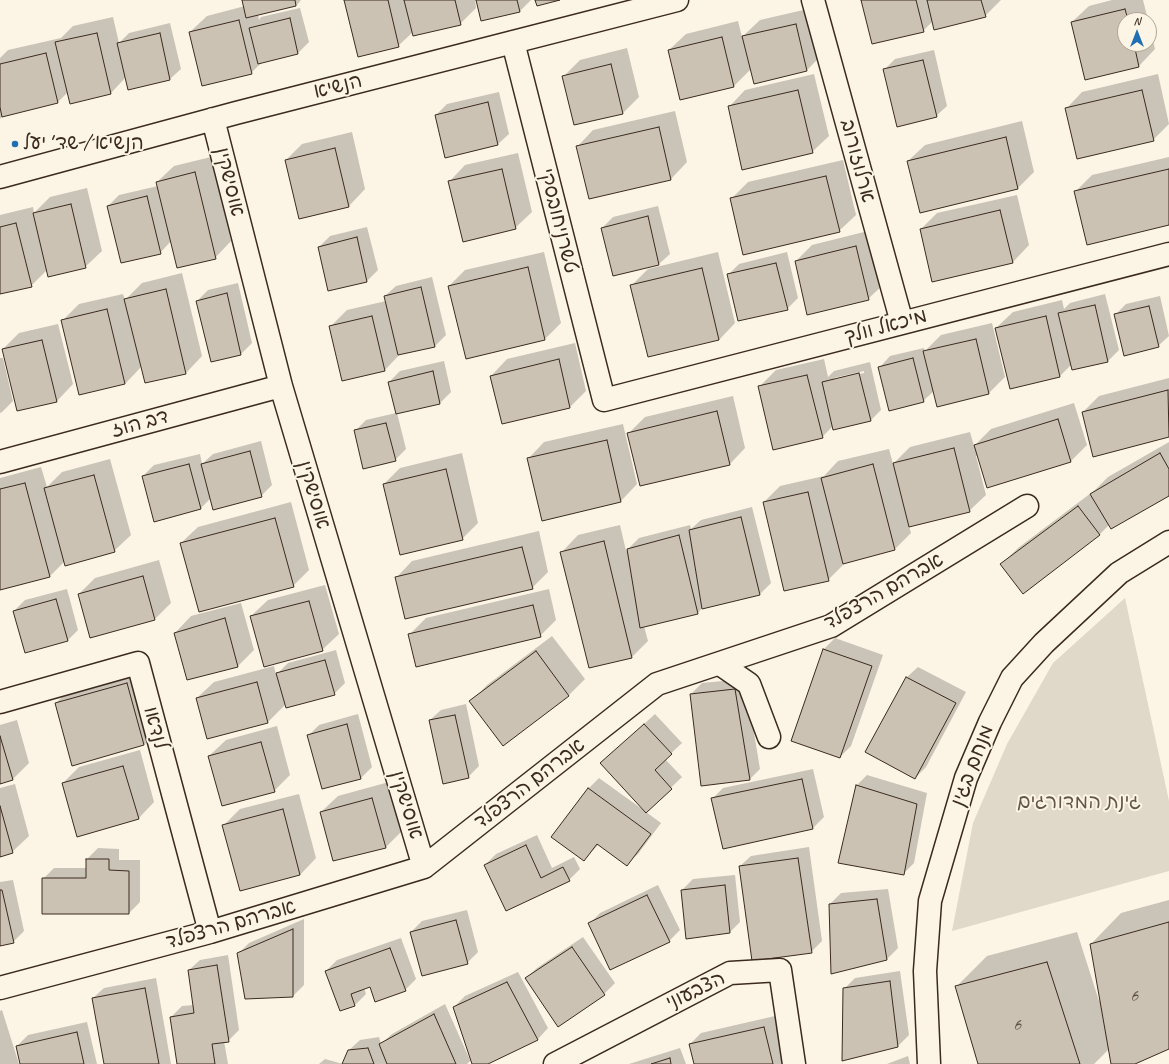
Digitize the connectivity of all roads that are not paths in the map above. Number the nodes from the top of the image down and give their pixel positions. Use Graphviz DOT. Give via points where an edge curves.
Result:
graph roads {
  1 [pos="677,0"];
  2 [pos="813,0"];
  3 [pos="513,42"];
  4 [pos="213,119"];
  5 [pos="0,177"];
  6 [pos="1169,254"];
  7 [pos="902,323"];
  8 [pos="281,386"];
  9 [pos="604,400"];
  10 [pos="0,462"];
  11 [pos="1027,506"];
  12 [pos="1169,542"];
  13 [pos="720,664"];
  14 [pos="0,702"];
  15 [pos="769,737"];
  16 [pos="424,867"];
  17 [pos="210,932"];
  18 [pos="0,988"];
  19 [pos="555,1064"];
  20 [pos="794,1064"];
  21 [pos="929,1064"];
  1 -- 3 [label="street, הנשיא"];
  2 -- 7 [label="street, ארלוזורוב"];
  3 -- 4 [label="street, הנשיא"];
  3 -- 9 [label="street, טשרניחובסקי"];
  4 -- 5 [label="street, הנשיא"];
  4 -- 8 [label="street, אוסישקין"];
  6 -- 7 [label="street, מיכאל וולך"];
  7 -- 9 [label="street, מיכאל וולך"];
  8 -- 10 [label="street, דב הוז"];
  8 -- 16 [label="street, אוסישקין"];
  11 -- 13 [label="street, אברהם הרצפלד" via="831,626"];
  12 -- 21 [label="street, מנחם בגין" via="1119,573 1044,643 1012,678 990,722 966,778 930,901 924,971"];
  13 -- 15 [label="street" via="749,684"];
  13 -- 16 [label="street, אברהם הרצפלד" via="657,684"];
  14 -- 17 [label="street, לנדאו" via="138,663"];
  16 -- 17 [label="street, אברהם הרצפלד"];
  17 -- 18 [label="street, אברהם הרצפלד"];
  19 -- 20 [label="street, הצבעוני" via="730,973 780,970"];
}
